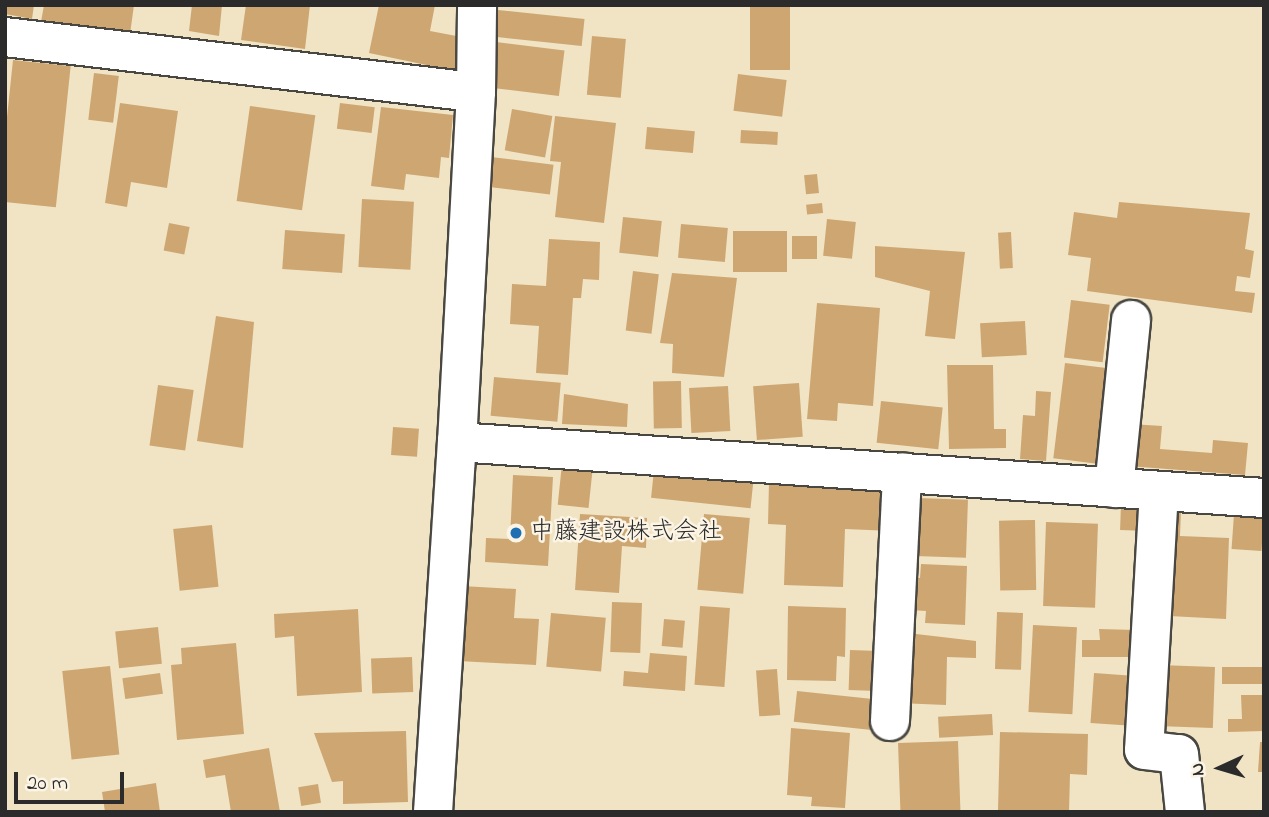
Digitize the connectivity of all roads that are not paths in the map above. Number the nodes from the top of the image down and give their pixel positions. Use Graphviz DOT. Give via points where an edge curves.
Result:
graph roads {
  1 [pos="477,5"];
  2 [pos="5,37"];
  3 [pos="476,92"];
  4 [pos="1131,320"];
  5 [pos="457,442"];
  6 [pos="902,472"];
  7 [pos="1114,488"];
  8 [pos="1159,491"];
  9 [pos="1264,498"];
  10 [pos="890,721"];
  11 [pos="433,812"];
  12 [pos="1185,812"];
  1 -- 3 [label="street"];
  2 -- 3 [label="street"];
  3 -- 5 [label="street"];
  4 -- 7 [label="street"];
  5 -- 6 [label="street"];
  5 -- 11 [label="street"];
  6 -- 7 [label="street"];
  6 -- 10 [label="street"];
  7 -- 8 [label="street"];
  8 -- 9 [label="street"];
  8 -- 12 [label="street" via="1144,750 1179,754"];
}
